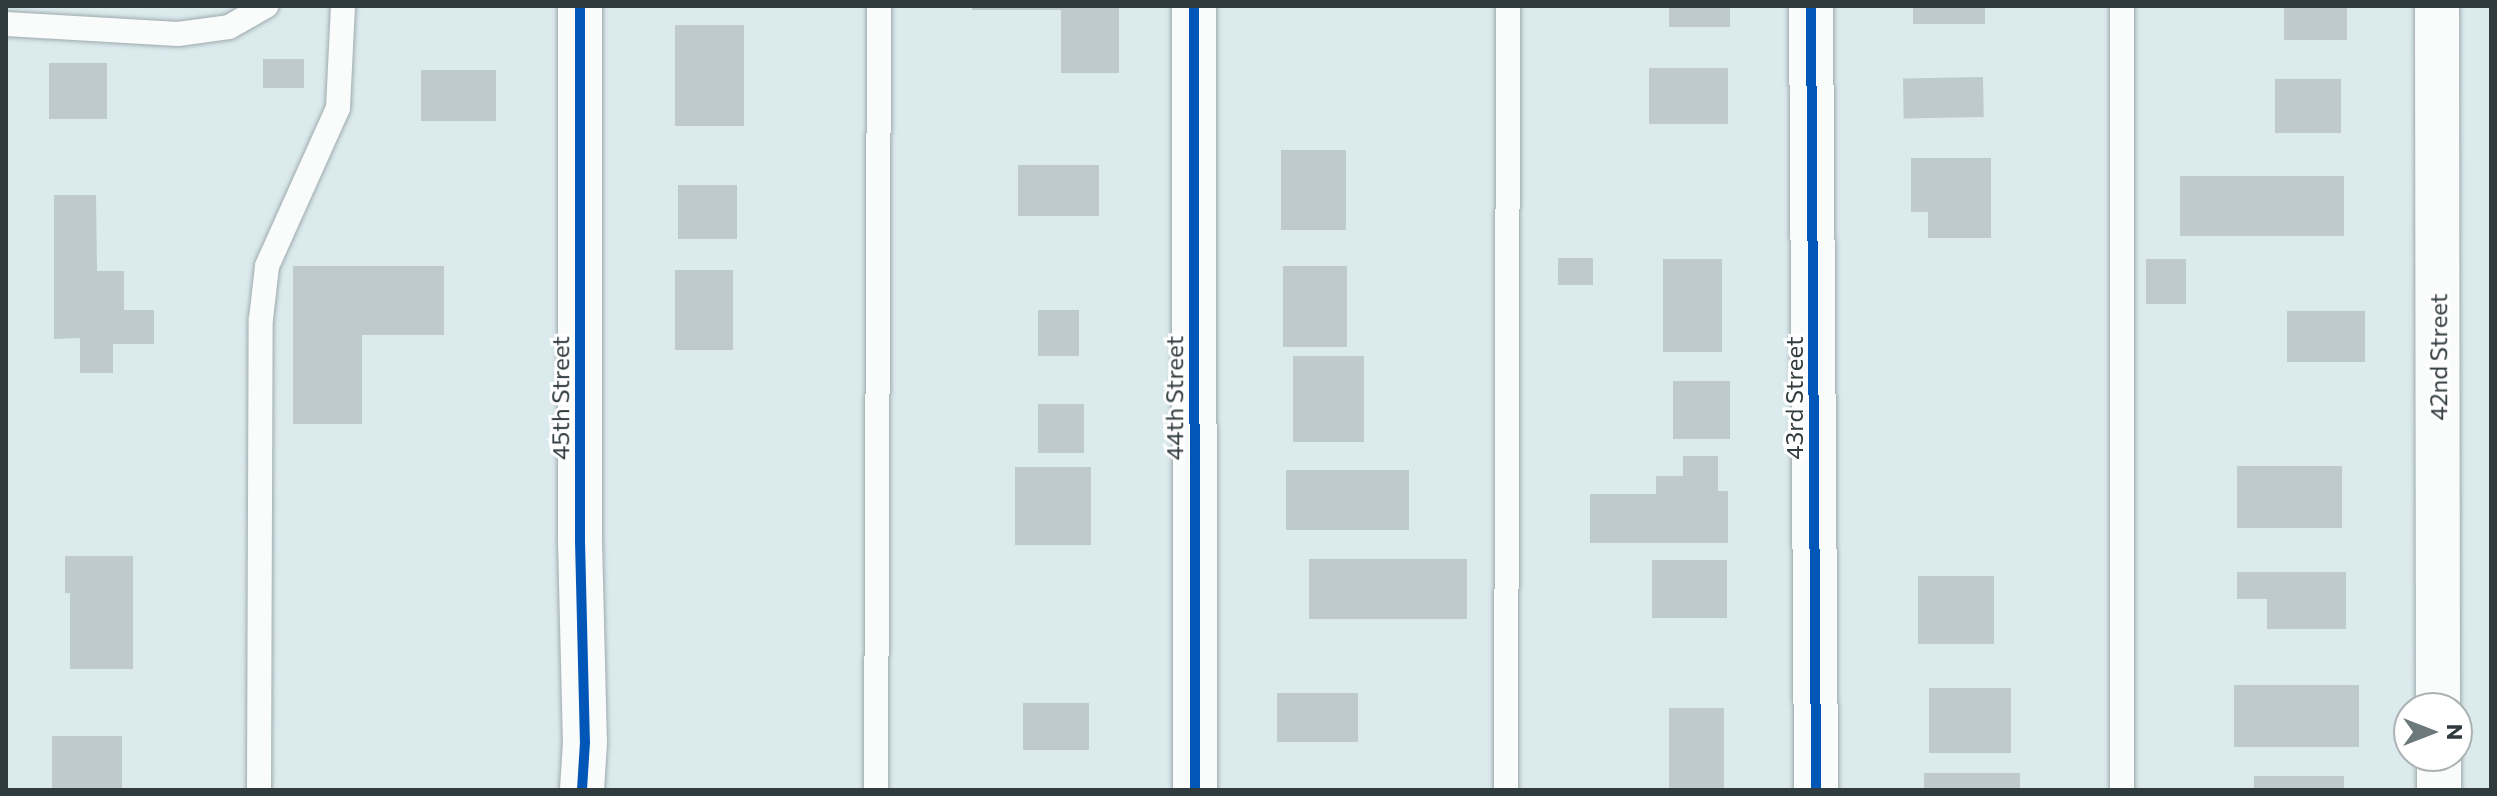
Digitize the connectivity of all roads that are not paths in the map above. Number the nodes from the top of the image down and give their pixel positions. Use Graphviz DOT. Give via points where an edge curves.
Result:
graph roads {
  1 [pos="266,6"];
  2 [pos="343,6"];
  3 [pos="580,6"];
  4 [pos="879,6"];
  5 [pos="1194,6"];
  6 [pos="1508,6"];
  7 [pos="1811,6"];
  8 [pos="2122,6"];
  9 [pos="2437,6"];
  10 [pos="6,24"];
  11 [pos="2438,692"];
  12 [pos="259,790"];
  13 [pos="582,790"];
  14 [pos="876,790"];
  15 [pos="1195,790"];
  16 [pos="1506,790"];
  17 [pos="1816,790"];
  18 [pos="2122,790"];
  1 -- 10 [label="lane" via="229,27 178,34"];
  2 -- 12 [label="lane" via="338,108 267,266 261,319"];
  3 -- 13 [label="street, 45th Street"];
  4 -- 14 [label="lane"];
  5 -- 15 [label="street, 44th Street"];
  6 -- 16 [label="lane"];
  7 -- 17 [label="street, 43rd Street"];
  8 -- 18 [label="lane"];
  9 -- 11 [label="street, 42nd Street"];
}
